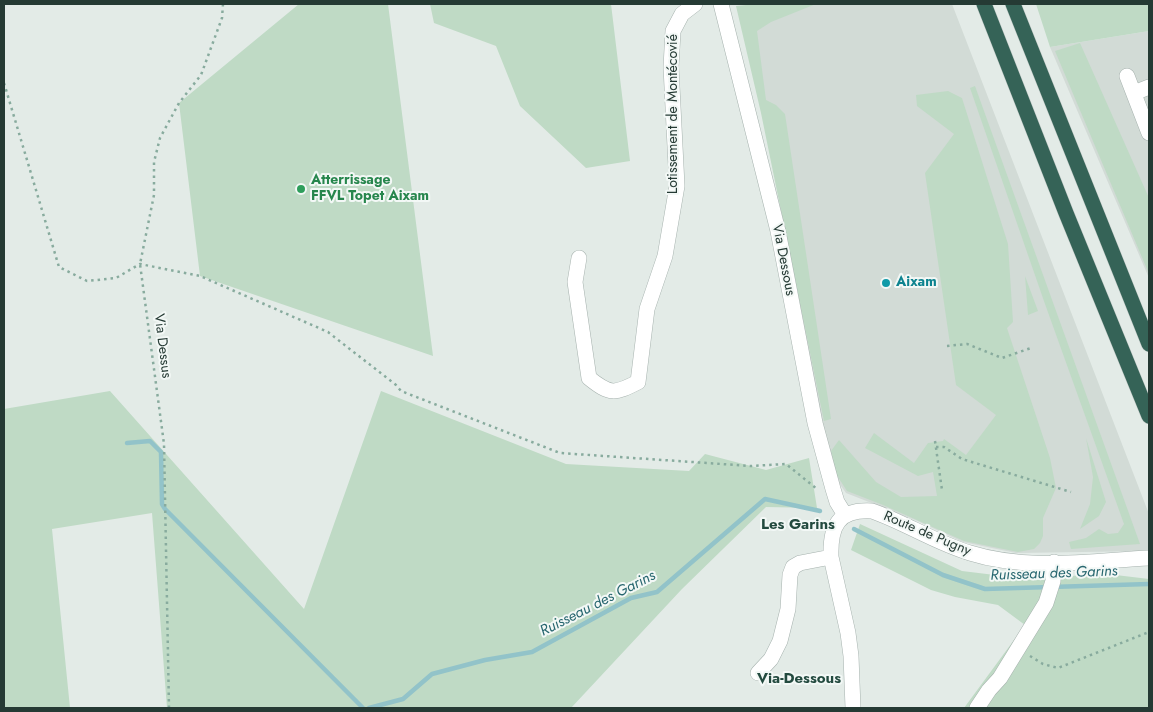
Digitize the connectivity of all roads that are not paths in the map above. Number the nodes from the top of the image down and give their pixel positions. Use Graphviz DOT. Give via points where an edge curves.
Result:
graph roads {
  1 [pos="695,4"];
  2 [pos="721,4"];
  3 [pos="984,4"];
  4 [pos="1013,4"];
  5 [pos="1127,76"];
  6 [pos="1149,87"];
  7 [pos="1134,93"];
  8 [pos="1149,133"];
  9 [pos="579,258"];
  10 [pos="1149,344"];
  11 [pos="1149,416"];
  12 [pos="845,515"];
  13 [pos="831,557"];
  14 [pos="1149,558"];
  15 [pos="1054,562"];
  16 [pos="758,673"];
  17 [pos="853,708"];
  18 [pos="977,708"];
  1 -- 9 [label="street, Lotissement de Montécovié" via="682,14 673,32 671,67 677,186 665,256 647,309 638,382 622,391 605,390 589,378 576,282"];
  2 -- 12 [label="street, Via Dessous" via="778,231 815,423 832,489"];
  3 -- 11 [label="highway"];
  4 -- 10 [label="highway"];
  5 -- 7 [label="street"];
  6 -- 7 [label="street"];
  7 -- 8 [label="street"];
  12 -- 13 [label="street" via="835,525"];
  12 -- 15 [label="street, Route de Pugny" via="860,510 872,511 961,550 992,558"];
  13 -- 16 [label="street" via="793,567 780,641 771,659"];
  13 -- 17 [label="street" via="848,634"];
  14 -- 15 [label="street, Route de Pugny"];
  15 -- 18 [label="street" via="1046,603 1000,678"];
}
